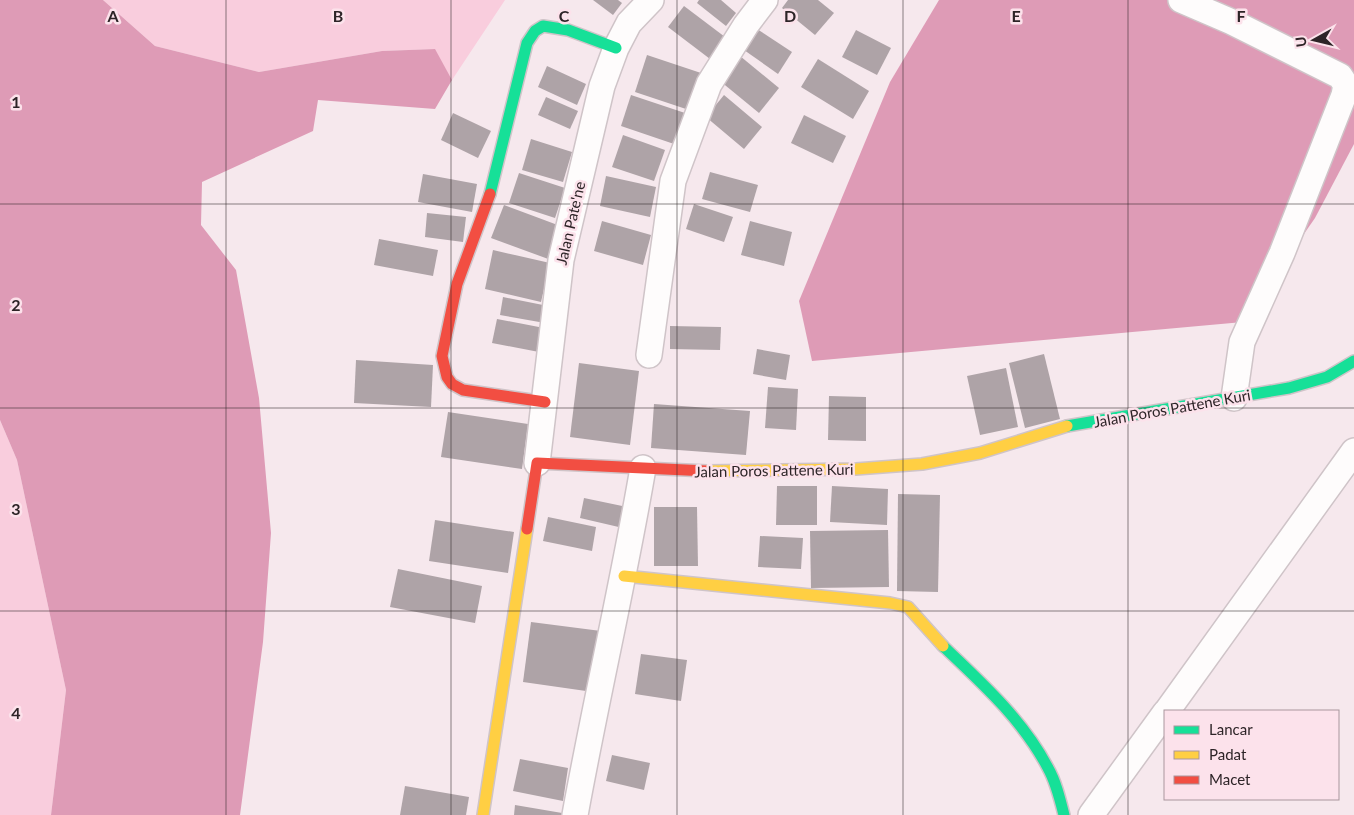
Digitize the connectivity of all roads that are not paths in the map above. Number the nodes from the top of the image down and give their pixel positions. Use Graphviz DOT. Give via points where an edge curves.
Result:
graph roads {
  1 [pos="651,0"];
  2 [pos="765,0"];
  3 [pos="1181,0"];
  4 [pos="616,48"];
  5 [pos="649,355"];
  6 [pos="1354,361"];
  7 [pos="1234,398"];
  8 [pos="545,402"];
  9 [pos="1354,451"];
  10 [pos="537,462"];
  11 [pos="643,468"];
  12 [pos="624,576"];
  13 [pos="1167,710"];
  14 [pos="1164,715"];
  15 [pos="483,815"];
  16 [pos="576,815"];
  17 [pos="1064,815"];
  18 [pos="1091,815"];
  1 -- 4 [label="street, Jalan Pate'ne" via="629,23"];
  2 -- 5 [label="street" via="709,84 673,181"];
  3 -- 7 [label="street" via="1340,76 1346,85 1282,253 1242,342"];
  4 -- 8 [label="street, Jalan Pate'ne" via="602,86 561,260"];
  4 -- 8 [label="street" via="554,26 543,26 533,32 527,43 487,206 457,284 442,356 447,377 463,390"];
  6 -- 7 [label="street, Jalan Poros Pattene Kuri" via="1326,377 1298,386"];
  7 -- 11 [label="street, Jalan Poros Pattene Kuri" via="1062,427 980,453 922,464 856,470 705,472"];
  8 -- 10 [label="street, Jalan Pate'ne"];
  9 -- 13 [label="street"];
  10 -- 11 [label="street, Jalan Poros Pattene Kuri"];
  10 -- 15 [label="street"];
  11 -- 12 [label="street"];
  12 -- 16 [label="street"];
  12 -- 17 [label="street" via="908,607 1003,704 1048,767"];
  14 -- 18 [label="street"];
}
